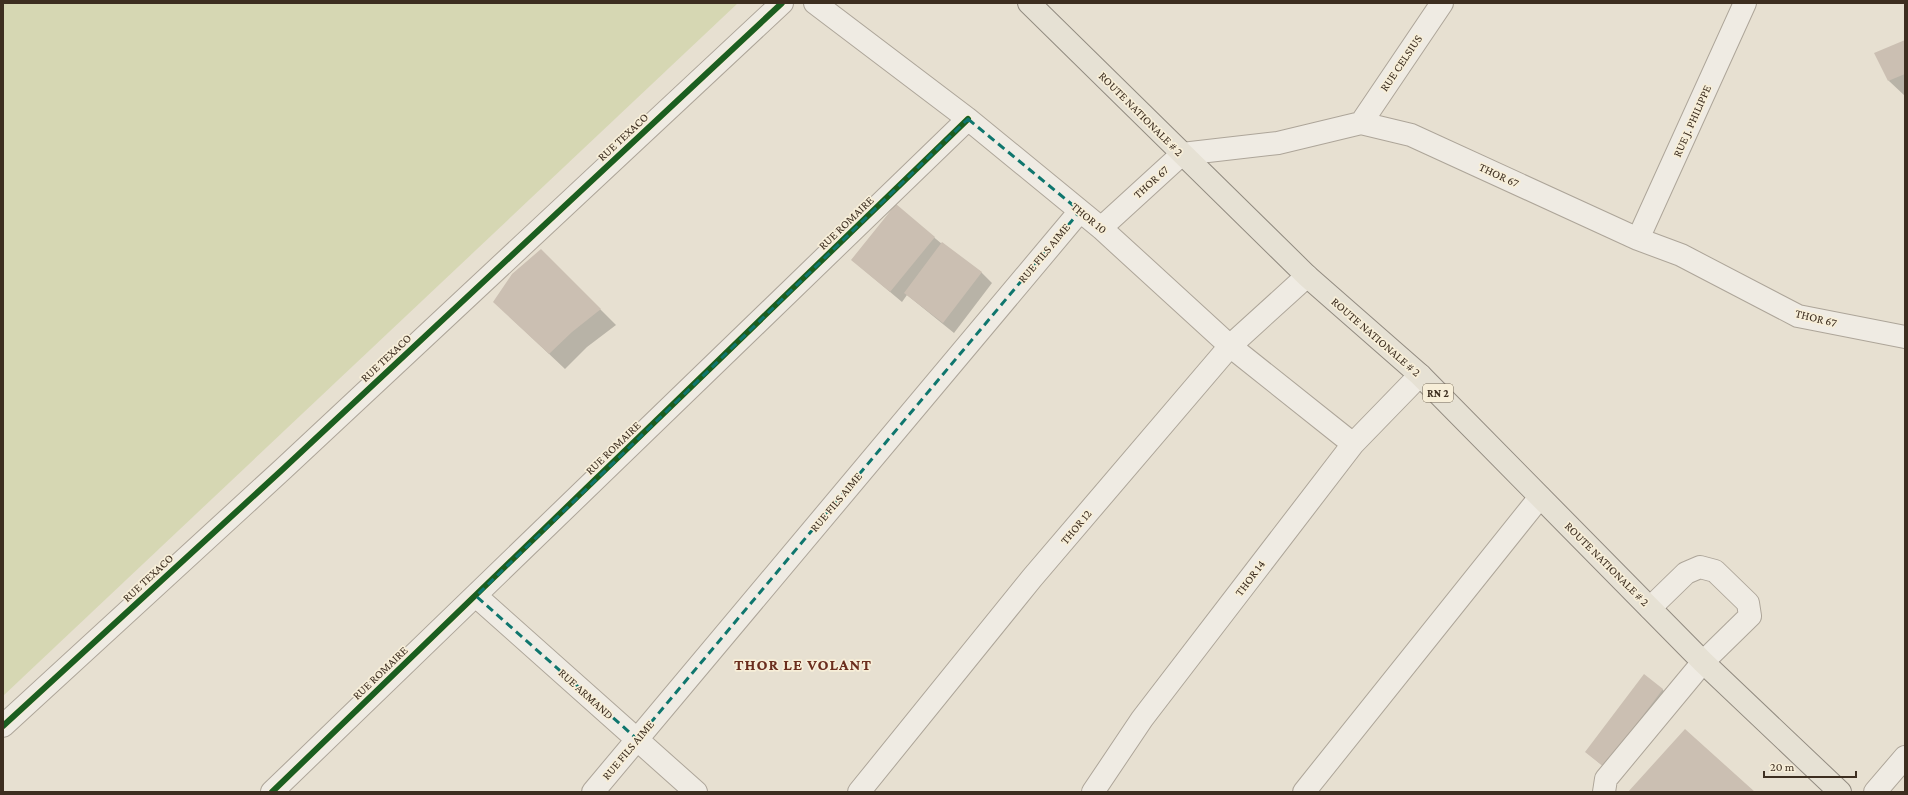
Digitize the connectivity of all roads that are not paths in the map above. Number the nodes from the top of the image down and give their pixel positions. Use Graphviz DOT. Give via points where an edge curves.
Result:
graph roads {
  1 [pos="782,3"];
  2 [pos="815,3"];
  3 [pos="1029,3"];
  4 [pos="1442,3"];
  5 [pos="1745,3"];
  6 [pos="968,119"];
  7 [pos="1361,123"];
  8 [pos="1182,154"];
  9 [pos="1080,211"];
  10 [pos="1101,228"];
  11 [pos="1638,239"];
  12 [pos="1307,276"];
  13 [pos="1905,337"];
  14 [pos="1230,346"];
  15 [pos="1420,375"];
  16 [pos="1353,444"];
  17 [pos="1540,497"];
  18 [pos="476,596"];
  19 [pos="1650,608"];
  20 [pos="1703,662"];
  21 [pos="3,726"];
  22 [pos="637,739"];
  23 [pos="1905,757"];
  24 [pos="272,792"];
  25 [pos="592,792"];
  26 [pos="696,792"];
  27 [pos="859,792"];
  28 [pos="1093,792"];
  29 [pos="1304,792"];
  30 [pos="1604,792"];
  31 [pos="1840,792"];
  32 [pos="1875,792"];
  1 -- 21 [label="street, RUE TEXACO"];
  2 -- 6 [label="street, THOR 10"];
  3 -- 8 [label="main road, ROUTE NATIONALE # 2 / RN 2"];
  4 -- 7 [label="street, RUE CELSIUS"];
  5 -- 11 [label="street, RUE J. PHILIPPE"];
  6 -- 9 [label="street, THOR 10"];
  6 -- 18 [label="street, RUE ROMAIRE"];
  7 -- 8 [label="street, THOR 67" via="1278,142"];
  7 -- 11 [label="street, THOR 67" via="1411,135"];
  8 -- 10 [label="street, THOR 67"];
  8 -- 12 [label="main road, ROUTE NATIONALE # 2 / RN 2"];
  9 -- 10 [label="street, THOR 10"];
  9 -- 22 [label="street, RUE FILS AIME"];
  10 -- 14 [label="street, THOR 10"];
  11 -- 13 [label="street, THOR 67" via="1681,256 1798,316"];
  12 -- 14 [label="street, THOR 12"];
  12 -- 15 [label="main road, ROUTE NATIONALE # 2 / RN 2"];
  14 -- 16 [label="street, THOR 10"];
  14 -- 27 [label="street, THOR 12" via="1032,578"];
  15 -- 16 [label="street, THOR 14"];
  15 -- 17 [label="main road, ROUTE NATIONALE # 2 / RN 2"];
  16 -- 28 [label="street, THOR 14" via="1142,719"];
  17 -- 19 [label="main road, ROUTE NATIONALE # 2 / RN 2"];
  17 -- 29 [label="street"];
  18 -- 22 [label="street, RUE ARMAND"];
  18 -- 24 [label="street, RUE ROMAIRE"];
  19 -- 20 [label="main road, ROUTE NATIONALE # 2 / RN 2"];
  19 -- 20 [label="street" via="1686,573 1700,567 1715,571 1748,603 1750,616"];
  20 -- 30 [label="street" via="1606,779"];
  20 -- 31 [label="main road, ROUTE NATIONALE # 2 / RN 2"];
  22 -- 25 [label="street, RUE FILS AIME"];
  22 -- 26 [label="street, RUE ARMAND"];
  23 -- 32 [label="street"];
}
